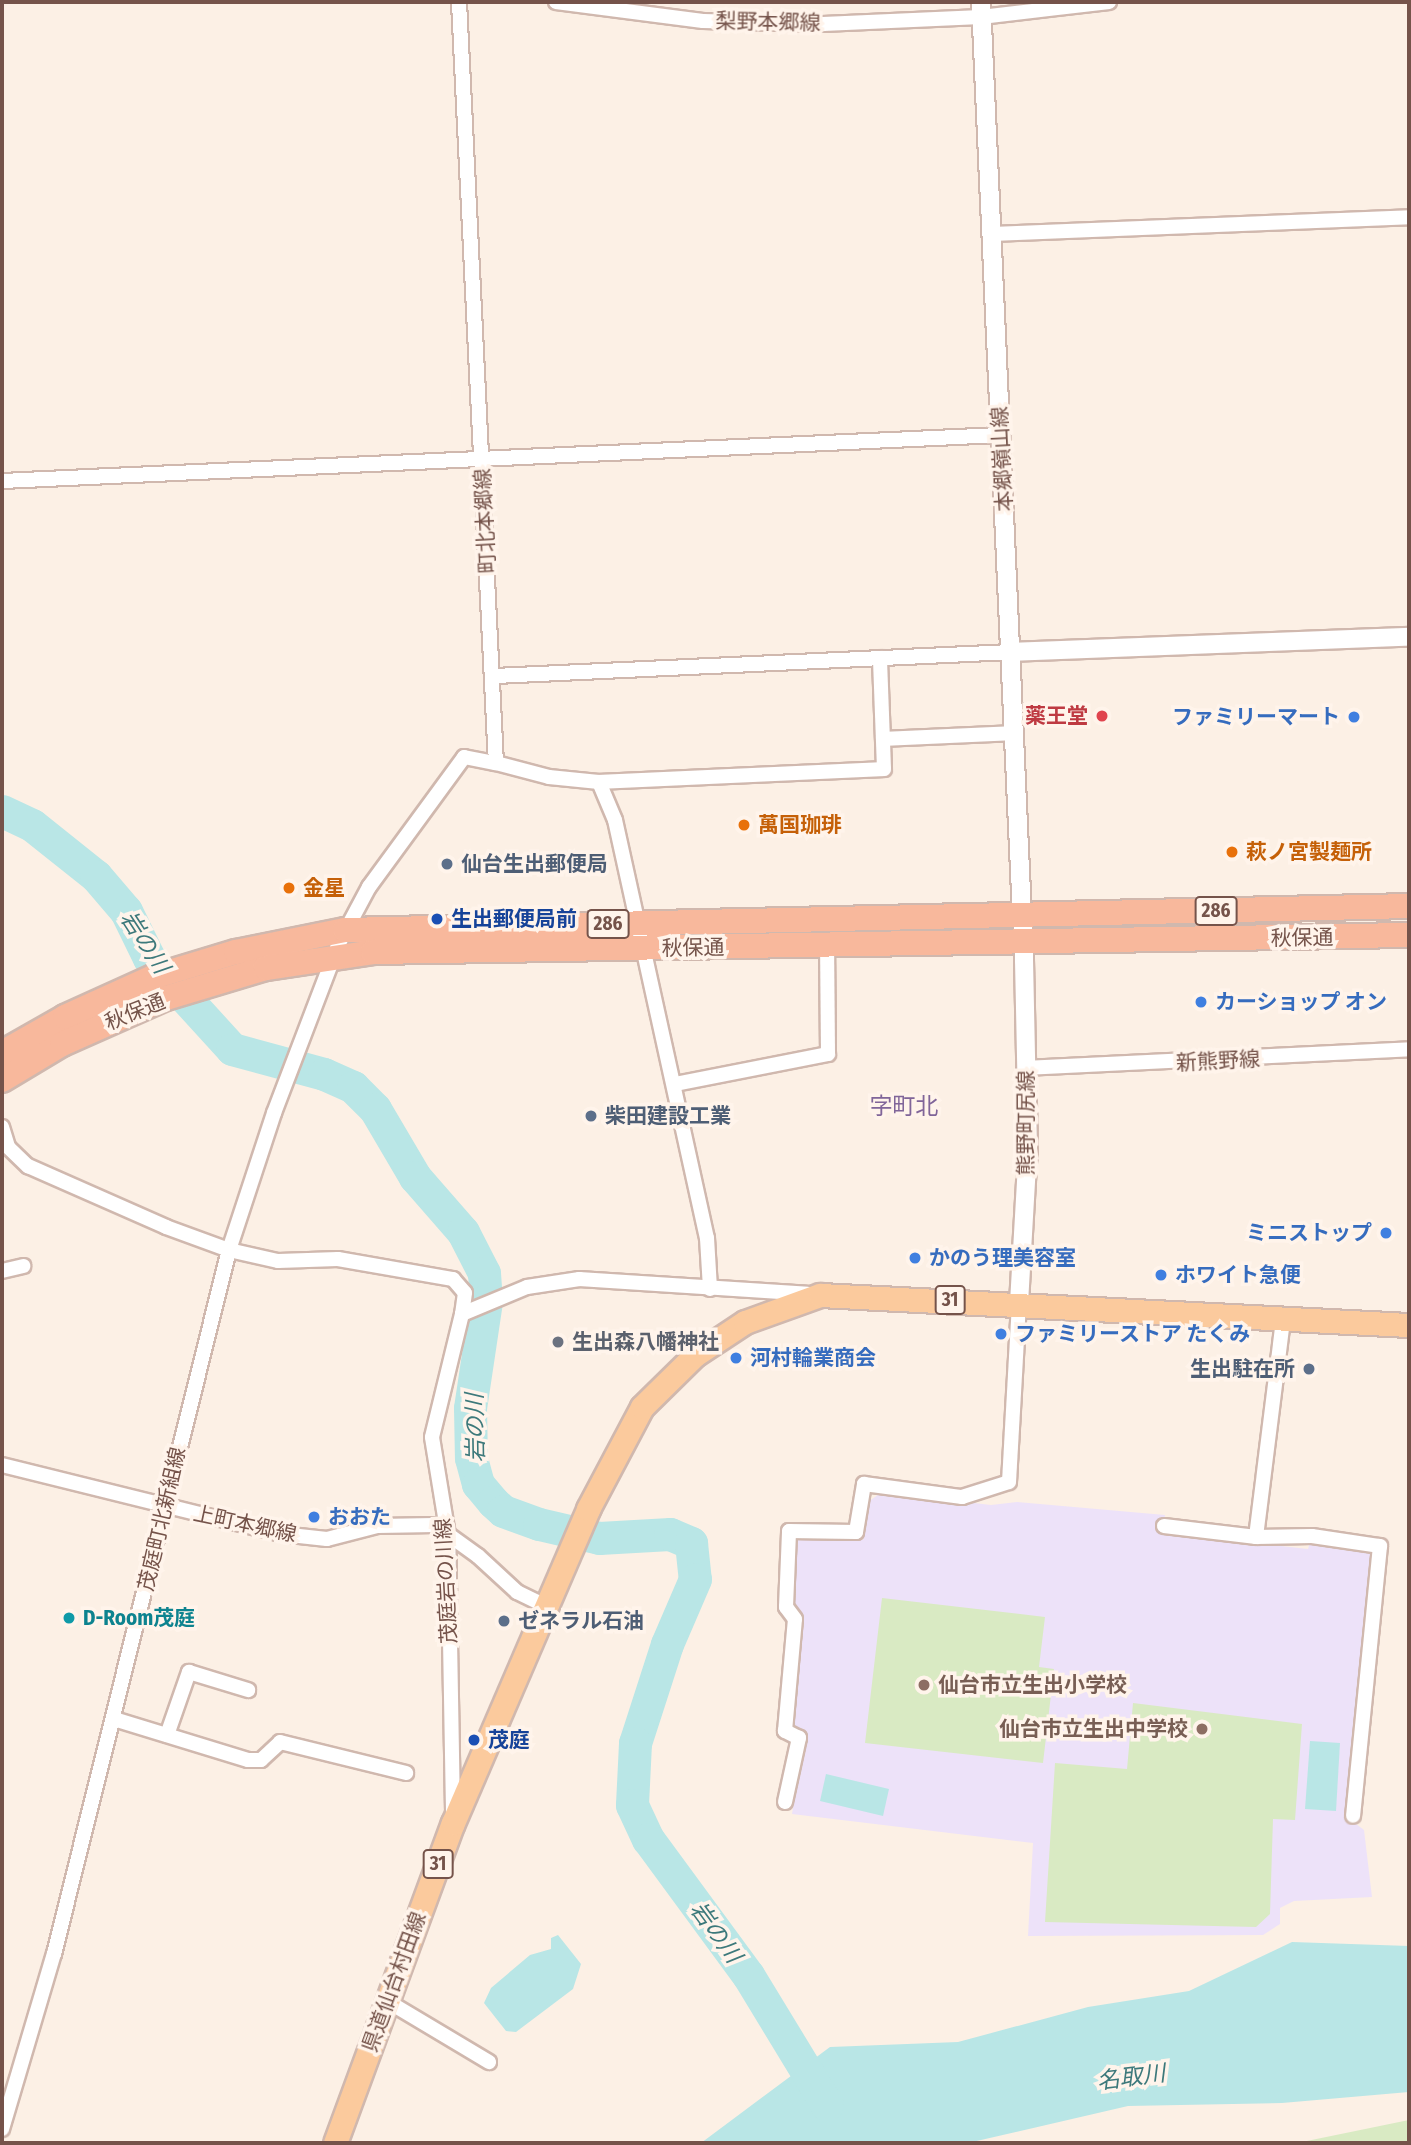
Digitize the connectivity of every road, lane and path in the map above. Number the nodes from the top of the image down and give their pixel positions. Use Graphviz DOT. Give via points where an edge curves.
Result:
graph roads {
  1 [pos="460,2"];
  2 [pos="556,2"];
  3 [pos="1109,2"];
  4 [pos="981,9"];
  5 [pos="1409,217"];
  6 [pos="993,233"];
  7 [pos="1001,435"];
  8 [pos="482,458"];
  9 [pos="2,481"];
  10 [pos="1409,637"];
  11 [pos="1011,652"];
  12 [pos="880,658"];
  13 [pos="495,676"];
  14 [pos="1015,733"];
  15 [pos="883,739"];
  16 [pos="496,763"];
  17 [pos="598,782"];
  18 [pos="1409,906"];
  19 [pos="1023,916"];
  20 [pos="637,923"];
  21 [pos="345,930"];
  22 [pos="1409,935"];
  23 [pos="1023,943"];
  24 [pos="827,946"];
  25 [pos="642,948"];
  26 [pos="334,957"];
  27 [pos="160,988"];
  28 [pos="1409,1049"];
  29 [pos="2,1053"];
  30 [pos="1026,1068"];
  31 [pos="2,1080"];
  32 [pos="675,1084"];
  33 [pos="2,1127"];
  34 [pos="229,1250"];
  35 [pos="23,1266"];
  36 [pos="2,1271"];
  37 [pos="710,1289"];
  38 [pos="820,1295"];
  39 [pos="1019,1303"];
  40 [pos="468,1311"];
  41 [pos="1283,1320"];
  42 [pos="1409,1325"];
  43 [pos="2,1465"];
  44 [pos="165,1508"];
  45 [pos="1164,1526"];
  46 [pos="448,1535"];
  47 [pos="1256,1537"];
  48 [pos="549,1597"];
  49 [pos="248,1690"];
  50 [pos="114,1719"];
  51 [pos="167,1735"];
  52 [pos="406,1773"];
  53 [pos="785,1802"];
  54 [pos="1353,1815"];
  55 [pos="453,1823"];
  56 [pos="387,2001"];
  57 [pos="489,2062"];
  58 [pos="2,2129"];
  59 [pos="335,2143"];
  1 -- 8 [label="street, 町北本郷線"];
  2 -- 4 [label="street, 梨野本郷線" via="703,21 822,24"];
  3 -- 4 [label="street, 梨野本郷線"];
  4 -- 6 [label="street, 本郷嶺山線"];
  5 -- 6 [label="street"];
  6 -- 7 [label="street, 本郷嶺山線"];
  7 -- 8 [label="street"];
  7 -- 11 [label="street, 本郷嶺山線"];
  8 -- 9 [label="street"];
  8 -- 13 [label="street, 町北本郷線"];
  10 -- 11 [label="street"];
  11 -- 12 [label="street"];
  11 -- 14 [label="street, 本郷嶺山線"];
  12 -- 13 [label="street"];
  12 -- 15 [label="street"];
  13 -- 16 [label="street, 町北本郷線"];
  14 -- 15 [label="street"];
  14 -- 19 [label="street, 本郷嶺山線"];
  15 -- 17 [label="street" via="884,769"];
  16 -- 17 [label="street" via="549,777"];
  16 -- 21 [label="street, 茂庭町北新組線" via="464,757 369,887"];
  17 -- 20 [label="street" via="615,820"];
  18 -- 19 [label="highway, 秋保通 / 286"];
  19 -- 20 [label="highway, 秋保通 / 286"];
  19 -- 23 [label="street, 熊野町尻線"];
  20 -- 21 [label="highway, 秋保通 / 286"];
  20 -- 25 [label="street"];
  21 -- 26 [label="street, 茂庭町北新組線"];
  21 -- 27 [label="highway, 秋保通 / 286" via="196,963"];
  22 -- 23 [label="highway, 秋保通 / 286"];
  23 -- 24 [label="highway, 秋保通 / 286"];
  23 -- 30 [label="street, 熊野町尻線"];
  24 -- 25 [label="highway, 秋保通 / 286"];
  24 -- 32 [label="street" via="828,1054"];
  25 -- 26 [label="highway, 秋保通 / 286" via="423,950"];
  25 -- 32 [label="street"];
  26 -- 27 [label="highway, 秋保通 / 286" via="266,968 210,985"];
  26 -- 34 [label="street, 茂庭町北新組線" via="274,1113"];
  27 -- 29 [label="highway, 秋保通 / 286" via="65,1017"];
  27 -- 31 [label="highway, 秋保通 / 286"];
  28 -- 30 [label="street, 新熊野線"];
  30 -- 39 [label="street, 熊野町尻線" via="1028,1147"];
  32 -- 37 [label="street" via="707,1238"];
  33 -- 34 [label="street" via="8,1147 28,1166"];
  34 -- 40 [label="street" via="278,1261 338,1259 453,1279 465,1293"];
  34 -- 44 [label="street, 茂庭町北新組線"];
  35 -- 36 [label="street"];
  37 -- 38 [label="street"];
  37 -- 40 [label="street" via="579,1279 527,1287"];
  38 -- 39 [label="main road, 31"];
  38 -- 48 [label="main road, 31" via="745,1322 695,1355 642,1407"];
  39 -- 41 [label="main road, 31"];
  39 -- 53 [label="street" via="1009,1482 962,1497 864,1484 856,1532 789,1531 786,1607 795,1619 785,1731 799,1738"];
  40 -- 46 [label="street, 茂庭岩の川線" via="432,1437"];
  41 -- 42 [label="main road, 31"];
  41 -- 47 [label="street"];
  43 -- 44 [label="street, 上町本郷線"];
  44 -- 46 [label="street, 上町本郷線" via="281,1534 327,1539 377,1526 435,1525"];
  44 -- 50 [label="street, 茂庭町北新組線"];
  45 -- 47 [label="street"];
  46 -- 48 [label="street" via="517,1591"];
  46 -- 55 [label="street, 茂庭岩の川線"];
  47 -- 54 [label="street" via="1312,1536 1380,1546"];
  48 -- 55 [label="main road, 県道仙台村田線 / 31"];
  49 -- 51 [label="street" via="189,1672"];
  50 -- 51 [label="street"];
  50 -- 58 [label="street, 茂庭町北新組線" via="73,1862 54,1954"];
  51 -- 52 [label="street" via="248,1760 261,1760 280,1742"];
  55 -- 56 [label="main road, 県道仙台村田線 / 31"];
  56 -- 57 [label="street"];
  56 -- 59 [label="main road, 県道仙台村田線 / 31"];
}
